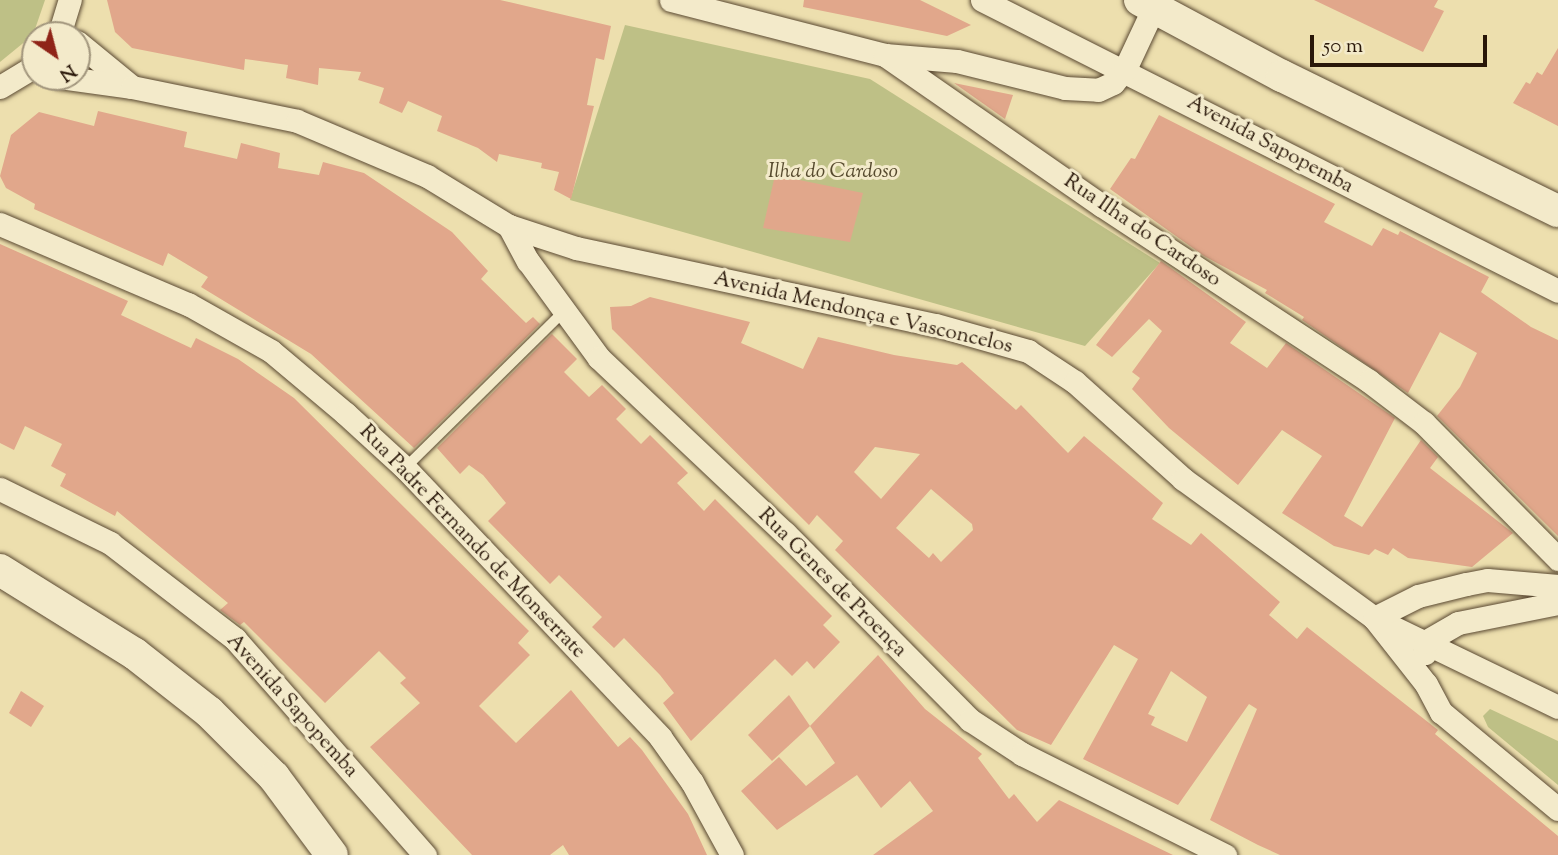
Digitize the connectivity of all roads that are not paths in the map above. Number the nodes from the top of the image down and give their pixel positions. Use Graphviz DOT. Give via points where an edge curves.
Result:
graph roads {
  1 [pos="70,0"];
  2 [pos="671,0"];
  3 [pos="982,0"];
  4 [pos="1147,3"];
  5 [pos="68,21"];
  6 [pos="91,55"];
  7 [pos="885,55"];
  8 [pos="1125,69"];
  9 [pos="21,77"];
  10 [pos="91,81"];
  11 [pos="0,87"];
  12 [pos="132,87"];
  13 [pos="1558,211"];
  14 [pos="0,224"];
  15 [pos="509,226"];
  16 [pos="1558,291"];
  17 [pos="563,312"];
  18 [pos="405,468"];
  19 [pos="0,489"];
  20 [pos="1558,559"];
  21 [pos="0,570"];
  22 [pos="1558,586"];
  23 [pos="1558,603"];
  24 [pos="1374,618"];
  25 [pos="1424,642"];
  26 [pos="1426,684"];
  27 [pos="1558,707"];
  28 [pos="1558,809"];
  29 [pos="332,855"];
  30 [pos="425,855"];
  31 [pos="732,855"];
  32 [pos="1225,855"];
  1 -- 5 [label="street"];
  2 -- 7 [label="street, Rua Ilha do Cardoso"];
  3 -- 8 [label="street, Avenida Sapopemba"];
  4 -- 8 [label="street"];
  4 -- 13 [label="main road" via="1282,76"];
  6 -- 12 [label="street, Avenida Mendonça e Vasconcelos"];
  7 -- 8 [label="street" via="957,61 1065,88 1098,90 1113,83"];
  7 -- 20 [label="street, Rua Ilha do Cardoso" via="1380,389 1424,423"];
  8 -- 16 [label="street, Avenida Sapopemba"];
  9 -- 11 [label="street"];
  10 -- 12 [label="street, Avenida Mendonça e Vasconcelos"];
  12 -- 15 [label="street, Avenida Mendonça e Vasconcelos" via="297,121 427,177"];
  14 -- 18 [label="street, Rua Padre Fernando de Monserrate" via="188,304 271,351"];
  15 -- 17 [label="street, Rua Genes de Proença"];
  15 -- 24 [label="street, Avenida Mendonça e Vasconcelos" via="576,248 936,325 1028,351 1075,382 1183,479"];
  17 -- 18 [label="lane"];
  17 -- 32 [label="street, Rua Genes de Proença" via="599,358 785,533 970,720 1022,754"];
  18 -- 31 [label="street, Rua Padre Fernando de Monserrate" via="660,737 692,782"];
  19 -- 30 [label="street, Avenida Sapopemba" via="110,543 235,639"];
  21 -- 29 [label="main road" via="135,654 209,712 274,777"];
  22 -- 24 [label="street" via="1487,580 1418,596"];
  23 -- 25 [label="street" via="1458,623"];
  24 -- 25 [label="street, Avenida Mendonça e Vasconcelos"];
  24 -- 26 [label="street"];
  25 -- 26 [label="street"];
  25 -- 27 [label="street, Avenida Mendonça e Vasconcelos"];
  26 -- 28 [label="street" via="1441,712"];
}
